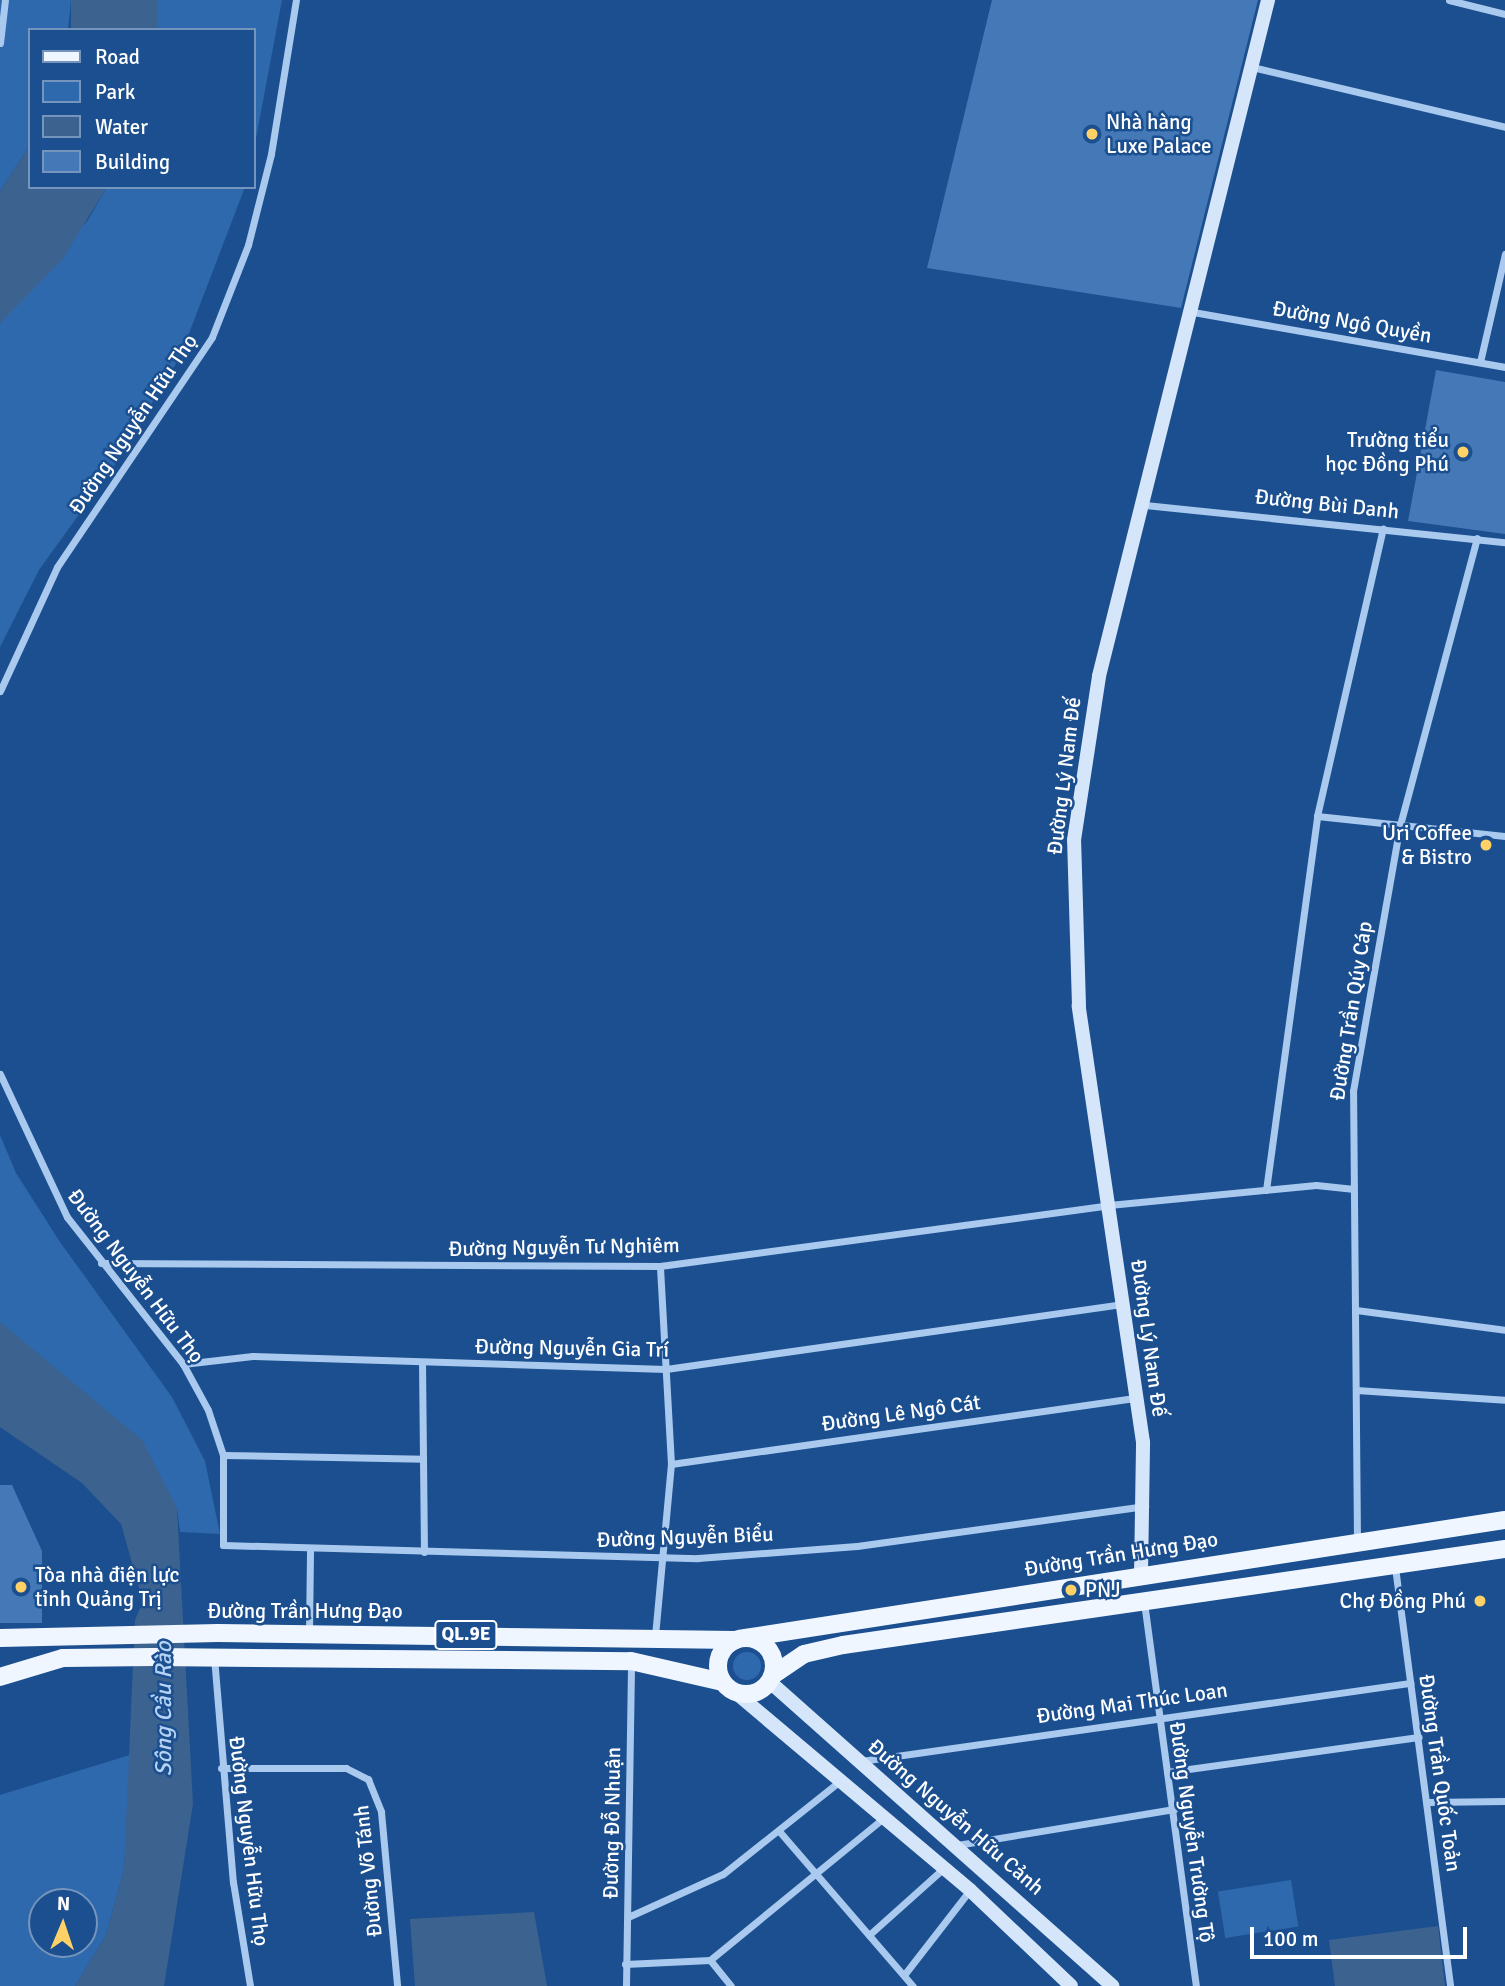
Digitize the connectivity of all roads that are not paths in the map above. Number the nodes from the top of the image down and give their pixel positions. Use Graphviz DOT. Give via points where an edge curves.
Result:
graph roads {
  1 [pos="5,0"];
  2 [pos="296,0"];
  3 [pos="1268,0"];
  4 [pos="1450,0"];
  5 [pos="1505,14"];
  6 [pos="0,43"];
  7 [pos="1252,67"];
  8 [pos="1505,127"];
  9 [pos="1505,254"];
  10 [pos="1193,312"];
  11 [pos="1480,362"];
  12 [pos="1505,367"];
  13 [pos="1145,505"];
  14 [pos="1383,528"];
  15 [pos="1477,538"];
  16 [pos="1505,542"];
  17 [pos="0,691"];
  18 [pos="1317,816"];
  19 [pos="1399,825"];
  20 [pos="1505,836"];
  21 [pos="0,1074"];
  22 [pos="1352,1189"];
  23 [pos="1266,1190"];
  24 [pos="1109,1205"];
  25 [pos="100,1263"];
  26 [pos="660,1266"];
  27 [pos="1124,1304"];
  28 [pos="1356,1310"];
  29 [pos="1505,1330"];
  30 [pos="422,1362"];
  31 [pos="183,1364"];
  32 [pos="666,1369"];
  33 [pos="1356,1390"];
  34 [pos="1136,1398"];
  35 [pos="1505,1400"];
  36 [pos="223,1455"];
  37 [pos="424,1459"];
  38 [pos="671,1464"];
  39 [pos="1145,1506"];
  40 [pos="1505,1520"];
  41 [pos="1357,1541"];
  42 [pos="223,1545"];
  43 [pos="310,1548"];
  44 [pos="1505,1549"];
  45 [pos="424,1552"];
  46 [pos="663,1558"];
  47 [pos="1394,1565"];
  48 [pos="1141,1574"];
  49 [pos="1144,1600"];
  50 [pos="309,1634"];
  51 [pos="655,1636"];
  52 [pos="0,1638"];
  53 [pos="740,1639"];
  54 [pos="206,1657"];
  55 [pos="631,1661"];
  56 [pos="0,1677"];
  57 [pos="772,1678"];
  58 [pos="1410,1683"];
  59 [pos="729,1687"];
  60 [pos="1158,1716"];
  61 [pos="1419,1737"];
  62 [pos="860,1762"];
  63 [pos="221,1768"];
  64 [pos="1167,1772"];
  65 [pos="841,1779"];
  66 [pos="1429,1801"];
  67 [pos="1505,1801"];
  68 [pos="1174,1809"];
  69 [pos="885,1817"];
  70 [pos="779,1831"];
  71 [pos="957,1845"];
  72 [pos="944,1868"];
  73 [pos="815,1873"];
  74 [pos="970,1890"];
  75 [pos="628,1917"];
  76 [pos="869,1935"];
  77 [pos="710,1960"];
  78 [pos="625,1964"];
  79 [pos="904,1975"];
  80 [pos="1195,1984"];
  81 [pos="250,1986"];
  82 [pos="397,1986"];
  83 [pos="626,1986"];
  84 [pos="732,1986"];
  85 [pos="913,1986"];
  86 [pos="1071,1986"];
  87 [pos="1113,1986"];
  88 [pos="1450,1986"];
  1 -- 6 [label="street"];
  2 -- 17 [label="street, Đường Nguyễn Hữu Thọ" via="271,154 248,245 212,337 57,567"];
  3 -- 7 [label="street, Đường Lý Nam Đế"];
  4 -- 5 [label="street"];
  7 -- 8 [label="street"];
  7 -- 10 [label="street, Đường Lý Nam Đế"];
  9 -- 11 [label="street"];
  10 -- 11 [label="street, Đường Ngô Quyền"];
  10 -- 13 [label="street, Đường Lý Nam Đế"];
  11 -- 12 [label="street, Đường Ngô Quyền"];
  13 -- 14 [label="street, Đường Bùi Danh"];
  13 -- 24 [label="street, Đường Lý Nam Đế" via="1099,676 1074,840 1079,1006"];
  14 -- 15 [label="street, Đường Bùi Danh"];
  14 -- 18 [label="street"];
  15 -- 16 [label="street, Đường Bùi Danh"];
  15 -- 19 [label="street, Đường Trần Qúy Cáp"];
  18 -- 19 [label="street"];
  18 -- 23 [label="street"];
  19 -- 20 [label="street"];
  19 -- 22 [label="street, Đường Trần Qúy Cáp" via="1353,1091"];
  21 -- 25 [label="street, Đường Nguyễn Hữu Thọ" via="54,1194"];
  22 -- 23 [label="street, Đường Nguyễn Tư Nghiêm"];
  22 -- 28 [label="street, Đường Trần Qúy Cáp"];
  23 -- 24 [label="street, Đường Nguyễn Tư Nghiêm"];
  24 -- 26 [label="street, Đường Nguyễn Tư Nghiêm"];
  24 -- 27 [label="street, Đường Lý Nam Đế"];
  25 -- 26 [label="street, Đường Nguyễn Tư Nghiêm"];
  25 -- 31 [label="street, Đường Nguyễn Hữu Thọ"];
  26 -- 32 [label="street"];
  27 -- 32 [label="street, Đường Nguyễn Gia Trí"];
  27 -- 34 [label="street, Đường Lý Nam Đế"];
  28 -- 29 [label="street"];
  28 -- 33 [label="street, Đường Trần Qúy Cáp"];
  30 -- 31 [label="street, Đường Nguyễn Gia Trí" via="253,1356"];
  30 -- 32 [label="street, Đường Nguyễn Gia Trí"];
  30 -- 37 [label="street"];
  31 -- 36 [label="street, Đường Nguyễn Hữu Thọ"];
  32 -- 38 [label="street"];
  33 -- 35 [label="street"];
  33 -- 41 [label="street, Đường Trần Qúy Cáp"];
  34 -- 38 [label="street, Đường Lê Ngô Cát"];
  34 -- 39 [label="street, Đường Lý Nam Đế"];
  36 -- 37 [label="street"];
  36 -- 42 [label="street, Đường Nguyễn Hữu Thọ"];
  37 -- 45 [label="street"];
  38 -- 46 [label="street"];
  39 -- 46 [label="street, Đường Nguyễn Biểu" via="857,1546"];
  39 -- 48 [label="street, Đường Lý Nam Đế"];
  40 -- 41 [label="main road, Đường Trần Hưng Đạo / QL.9E"];
  41 -- 48 [label="main road, Đường Trần Hưng Đạo / QL.9E"];
  42 -- 43 [label="street, Đường Nguyễn Biểu"];
  43 -- 45 [label="street, Đường Nguyễn Biểu"];
  43 -- 50 [label="street"];
  44 -- 47 [label="main road"];
  45 -- 46 [label="street, Đường Nguyễn Biểu"];
  46 -- 51 [label="street"];
  47 -- 49 [label="main road"];
  47 -- 58 [label="street, Đường Trần Quốc Toản"];
  48 -- 49 [label="main road"];
  48 -- 53 [label="main road, Đường Trần Hưng Đạo / QL.9E"];
  49 -- 57 [label="main road" via="843,1645 804,1654"];
  49 -- 60 [label="street, Đường Nguyễn Trường Tộ"];
  50 -- 51 [label="main road, Đường Trần Hưng Đạo / QL.9E"];
  50 -- 52 [label="main road, Đường Trần Hưng Đạo / QL.9E"];
  51 -- 53 [label="main road, Đường Trần Hưng Đạo / QL.9E"];
  53 -- 57 [label="main road" via="769,1649"];
  53 -- 59 [label="main road" via="718,1662"];
  54 -- 55 [label="main road, QL.9E"];
  54 -- 56 [label="main road, QL.9E" via="63,1658"];
  54 -- 63 [label="street, Đường Nguyễn Hữu Thọ"];
  55 -- 59 [label="main road, QL.9E"];
  55 -- 75 [label="street, Đường Đỗ Nhuận"];
  57 -- 59 [label="main road" via="754,1693"];
  57 -- 62 [label="street, Đường Nguyễn Hữu Cảnh"];
  58 -- 60 [label="street, Đường Mai Thúc Loan"];
  58 -- 61 [label="street, Đường Trần Quốc Toản"];
  59 -- 65 [label="street"];
  60 -- 62 [label="street, Đường Mai Thúc Loan"];
  60 -- 64 [label="street, Đường Nguyễn Trường Tộ"];
  61 -- 64 [label="street"];
  61 -- 66 [label="street, Đường Trần Quốc Toản"];
  62 -- 71 [label="street, Đường Nguyễn Hữu Cảnh"];
  63 -- 81 [label="street, Đường Nguyễn Hữu Thọ"];
  63 -- 82 [label="street, Đường Võ Tánh" via="346,1768 368,1779 381,1812"];
  64 -- 68 [label="street, Đường Nguyễn Trường Tộ"];
  65 -- 69 [label="street"];
  65 -- 70 [label="street"];
  66 -- 67 [label="street"];
  66 -- 88 [label="street, Đường Trần Quốc Toản"];
  68 -- 71 [label="street"];
  68 -- 80 [label="street, Đường Nguyễn Trường Tộ"];
  69 -- 72 [label="street"];
  69 -- 73 [label="street"];
  70 -- 73 [label="street"];
  70 -- 75 [label="street" via="723,1874"];
  71 -- 87 [label="street, Đường Nguyễn Hữu Cảnh"];
  72 -- 74 [label="street"];
  72 -- 76 [label="street"];
  73 -- 76 [label="street"];
  73 -- 77 [label="street"];
  74 -- 79 [label="street"];
  74 -- 86 [label="street"];
  75 -- 78 [label="street, Đường Đỗ Nhuận"];
  76 -- 79 [label="street"];
  77 -- 78 [label="street"];
  77 -- 84 [label="street"];
  78 -- 83 [label="street, Đường Đỗ Nhuận"];
  79 -- 85 [label="street"];
}
